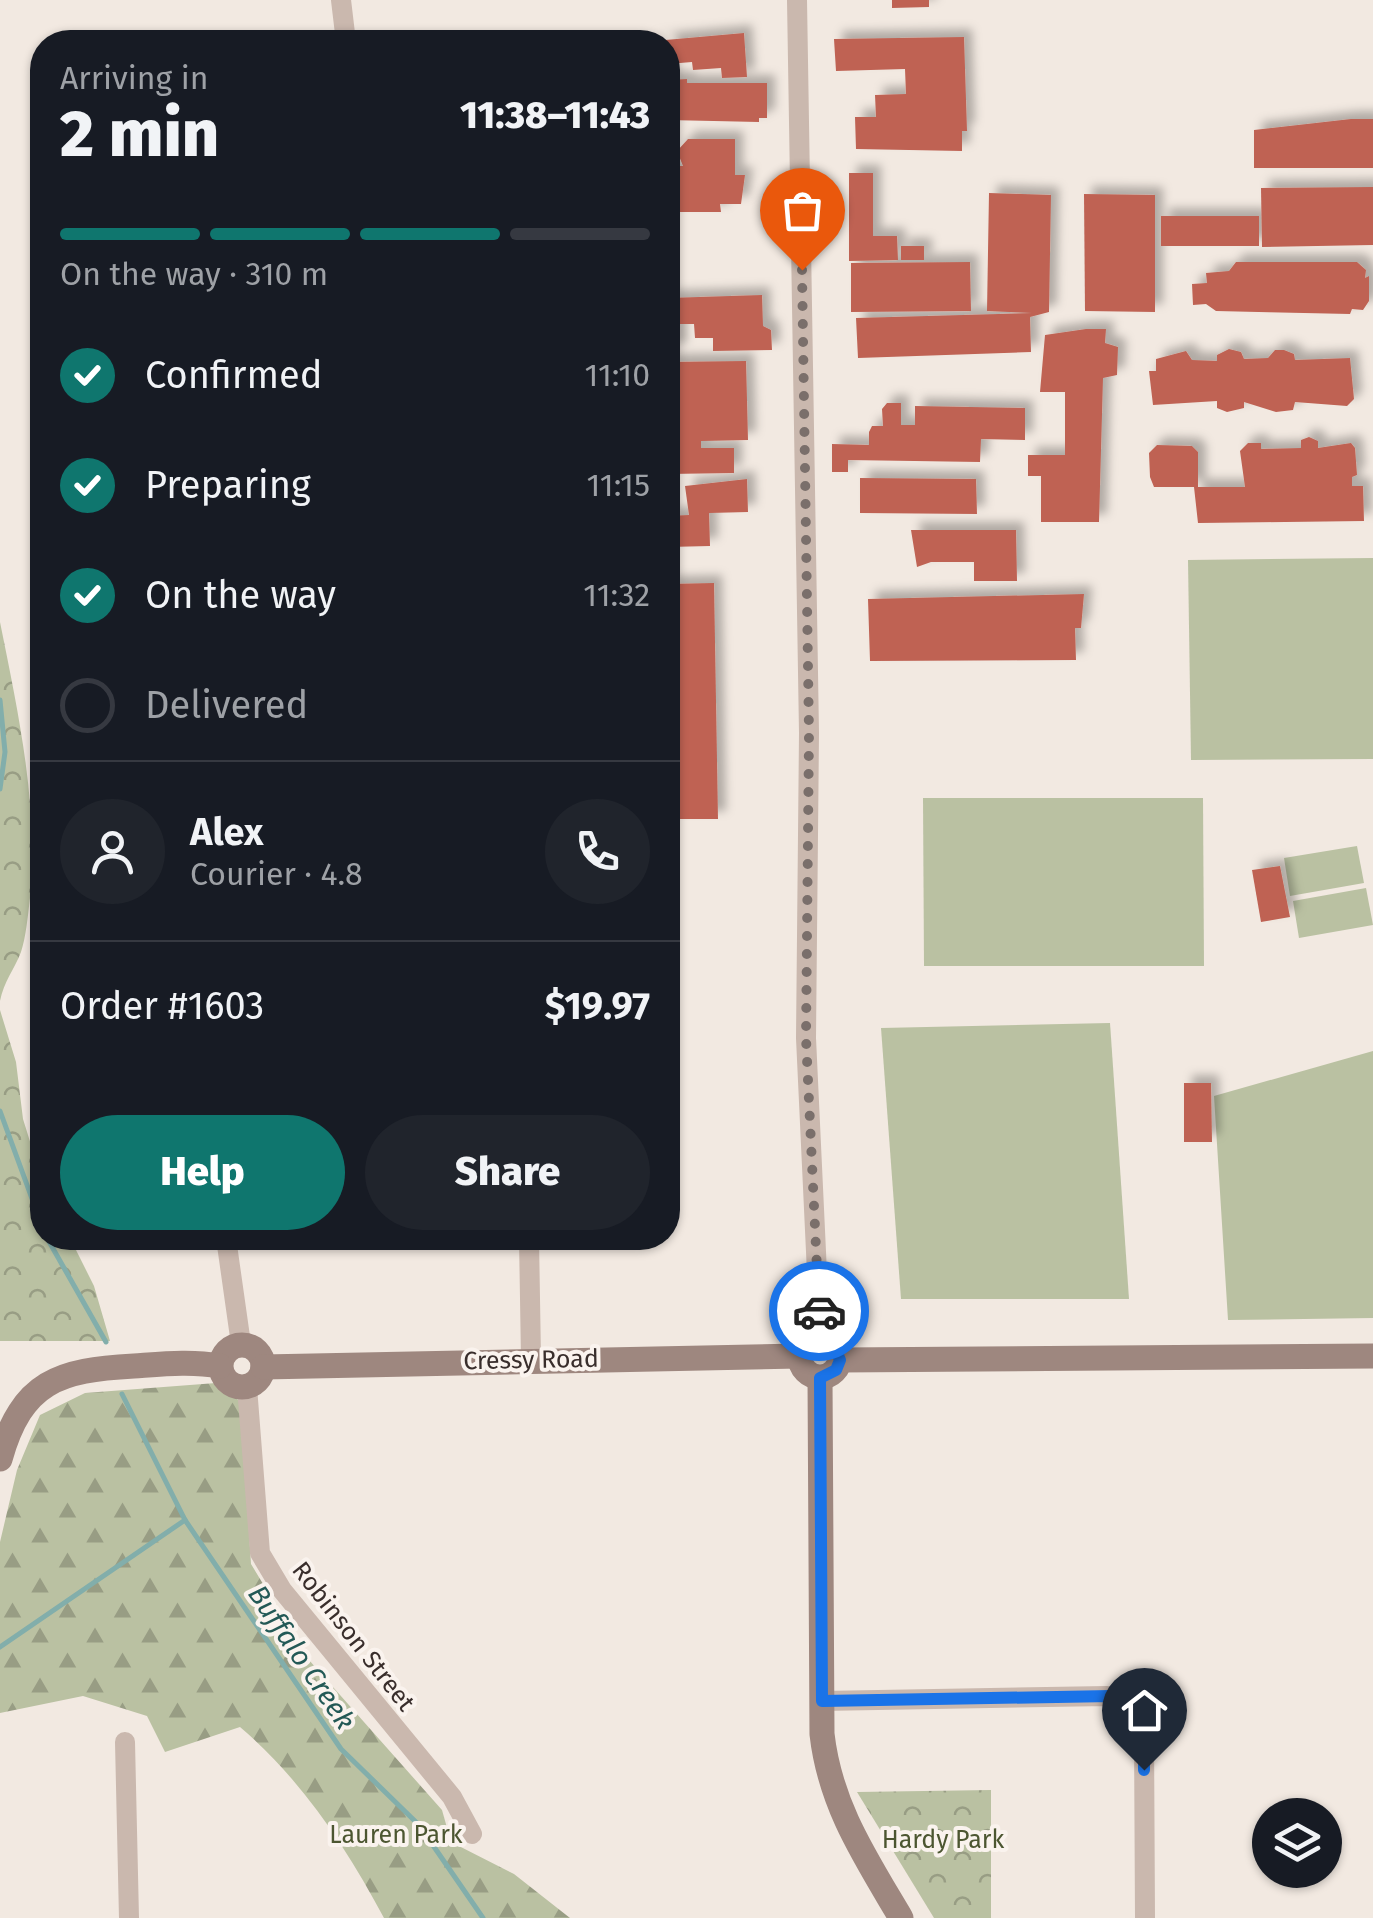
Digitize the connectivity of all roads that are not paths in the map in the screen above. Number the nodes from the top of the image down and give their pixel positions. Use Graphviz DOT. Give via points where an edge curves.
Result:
graph roads {
  1 [pos="341,0"];
  2 [pos="797,0"];
  3 [pos="345,30"];
  4 [pos="228,1250"];
  5 [pos="529,1250"];
  6 [pos="820,1337"];
  7 [pos="241,1344"];
  8 [pos="799,1356"];
  9 [pos="1373,1356"];
  10 [pos="532,1358"];
  11 [pos="840,1360"];
  12 [pos="220,1366"];
  13 [pos="255,1377"];
  14 [pos="820,1378"];
  15 [pos="0,1459"];
  16 [pos="822,1701"];
  17 [pos="126,1742"];
  18 [pos="472,1834"];
  19 [pos="128,1918"];
  20 [pos="901,1918"];
  21 [pos="1144,1918"];
  1 -- 3 [label="street"];
  2 -- 6 [label="street" via="809,733 806,1038"];
  4 -- 7 [label="street"];
  5 -- 10 [label="street"];
  6 -- 8 [label="street" via="808,1340"];
  6 -- 11 [label="street" via="832,1341"];
  7 -- 12 [label="street" via="224,1354"];
  7 -- 13 [label="street" via="259,1354"];
  8 -- 10 [label="street, Cressy Road"];
  8 -- 14 [label="street" via="807,1374"];
  9 -- 11 [label="street"];
  10 -- 13 [label="street, Cressy Road"];
  11 -- 14 [label="street"];
  12 -- 13 [label="street" via="232,1385"];
  12 -- 15 [label="street" via="198,1362 60,1375 27,1400"];
  13 -- 18 [label="street, Robinson Street" via="260,1552 292,1603 452,1797"];
  14 -- 16 [label="street"];
  16 -- 20 [label="street" via="826,1775 841,1816"];
  16 -- 21 [label="street" via="1107,1696 1135,1706 1144,1733"];
  17 -- 19 [label="street"];
}
